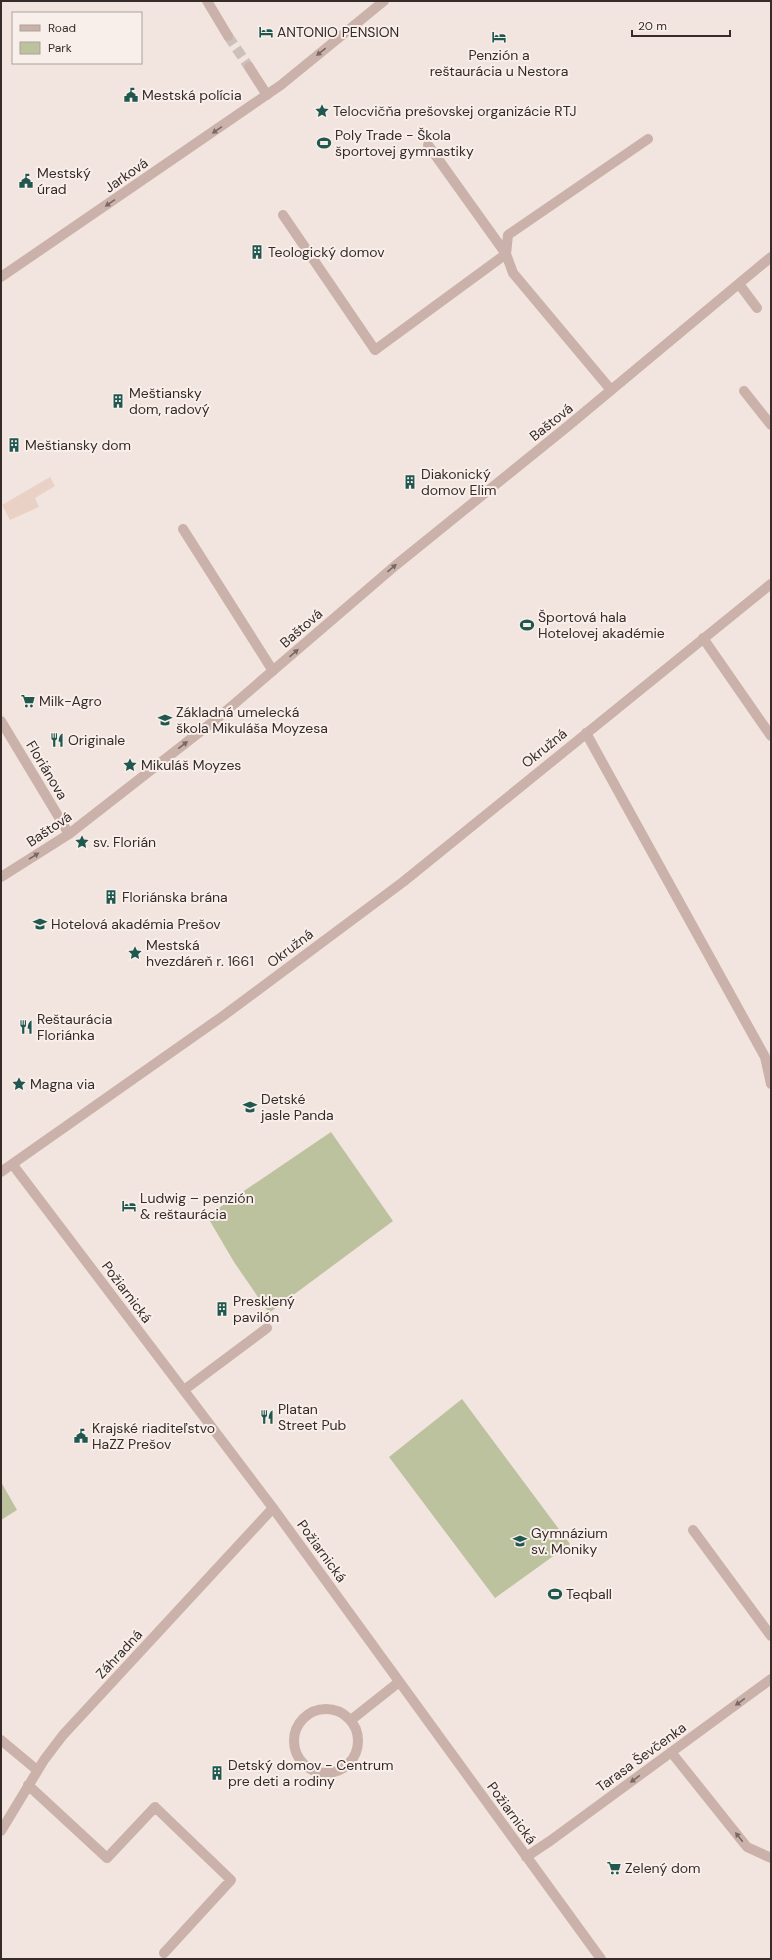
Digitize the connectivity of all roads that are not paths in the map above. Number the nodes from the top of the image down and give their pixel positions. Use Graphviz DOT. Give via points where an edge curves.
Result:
graph roads {
  1 [pos="207,1"];
  2 [pos="384,1"];
  3 [pos="228,36"];
  4 [pos="249,67"];
  5 [pos="266,95"];
  6 [pos="648,139"];
  7 [pos="428,145"];
  8 [pos="283,215"];
  9 [pos="506,254"];
  10 [pos="771,257"];
  11 [pos="1,277"];
  12 [pos="738,284"];
  13 [pos="757,308"];
  14 [pos="611,390"];
  15 [pos="744,391"];
  16 [pos="771,424"];
  17 [pos="183,530"];
  18 [pos="771,584"];
  19 [pos="703,638"];
  20 [pos="273,671"];
  21 [pos="1,721"];
  22 [pos="586,732"];
  23 [pos="771,736"];
  24 [pos="69,834"];
  25 [pos="1,877"];
  26 [pos="771,1084"];
  27 [pos="13,1165"];
  28 [pos="1,1172"];
  29 [pos="267,1328"];
  30 [pos="184,1390"];
  31 [pos="273,1508"];
  32 [pos="693,1530"];
  33 [pos="771,1636"];
  34 [pos="771,1679"];
  35 [pos="399,1682"];
  36 [pos="351,1720"];
  37 [pos="1,1740"];
  38 [pos="671,1752"];
  39 [pos="37,1770"];
  40 [pos="28,1785"];
  41 [pos="1,1831"];
  42 [pos="526,1857"];
  43 [pos="771,1858"];
  44 [pos="164,1953"];
  45 [pos="601,1959"];
  1 -- 3 [label="street"];
  2 -- 5 [label="street, Jarková, one-way"];
  4 -- 5 [label="street"];
  5 -- 11 [label="street, Jarková, one-way"];
  6 -- 9 [label="street" via="508,235"];
  7 -- 9 [label="street"];
  8 -- 9 [label="street" via="375,350"];
  9 -- 14 [label="street" via="513,273"];
  10 -- 12 [label="street, Baštová"];
  12 -- 13 [label="street"];
  12 -- 14 [label="street, Baštová"];
  20 -- 14 [label="street, Baštová, one-way" via="396,565"];
  15 -- 16 [label="street"];
  17 -- 20 [label="street"];
  18 -- 19 [label="street, Okružná"];
  19 -- 22 [label="street, Okružná"];
  19 -- 23 [label="street"];
  24 -- 20 [label="street, Baštová, one-way" via="219,717"];
  21 -- 24 [label="street, Floriánova"];
  22 -- 26 [label="street, Okružná" via="765,1057"];
  22 -- 27 [label="street, Okružná" via="403,882 223,1016"];
  25 -- 24 [label="street, Baštová, one-way"];
  27 -- 28 [label="street, Okružná"];
  27 -- 30 [label="street, Požiarnická"];
  29 -- 30 [label="street"];
  30 -- 31 [label="street, Požiarnická"];
  31 -- 35 [label="street, Požiarnická"];
  31 -- 39 [label="street, Záhradná" via="63,1735"];
  32 -- 33 [label="street"];
  34 -- 38 [label="street, Tarasa Ševčenka, one-way"];
  35 -- 36 [label="street"];
  35 -- 42 [label="street, Požiarnická"];
  36 -- 36 [label="street" via="333,1709 312,1712 303,1719 294,1738 297,1753 306,1766 324,1774 334,1773 352,1761 358,1751 359,1740"];
  37 -- 39 [label="street"];
  38 -- 42 [label="street, Tarasa Ševčenka, one-way"];
  43 -- 38 [label="street, one-way" via="747,1847"];
  39 -- 40 [label="street, Záhradná"];
  40 -- 41 [label="street, Záhradná"];
  40 -- 44 [label="street" via="107,1858 155,1807 231,1880"];
  42 -- 45 [label="street, Požiarnická"];
}
